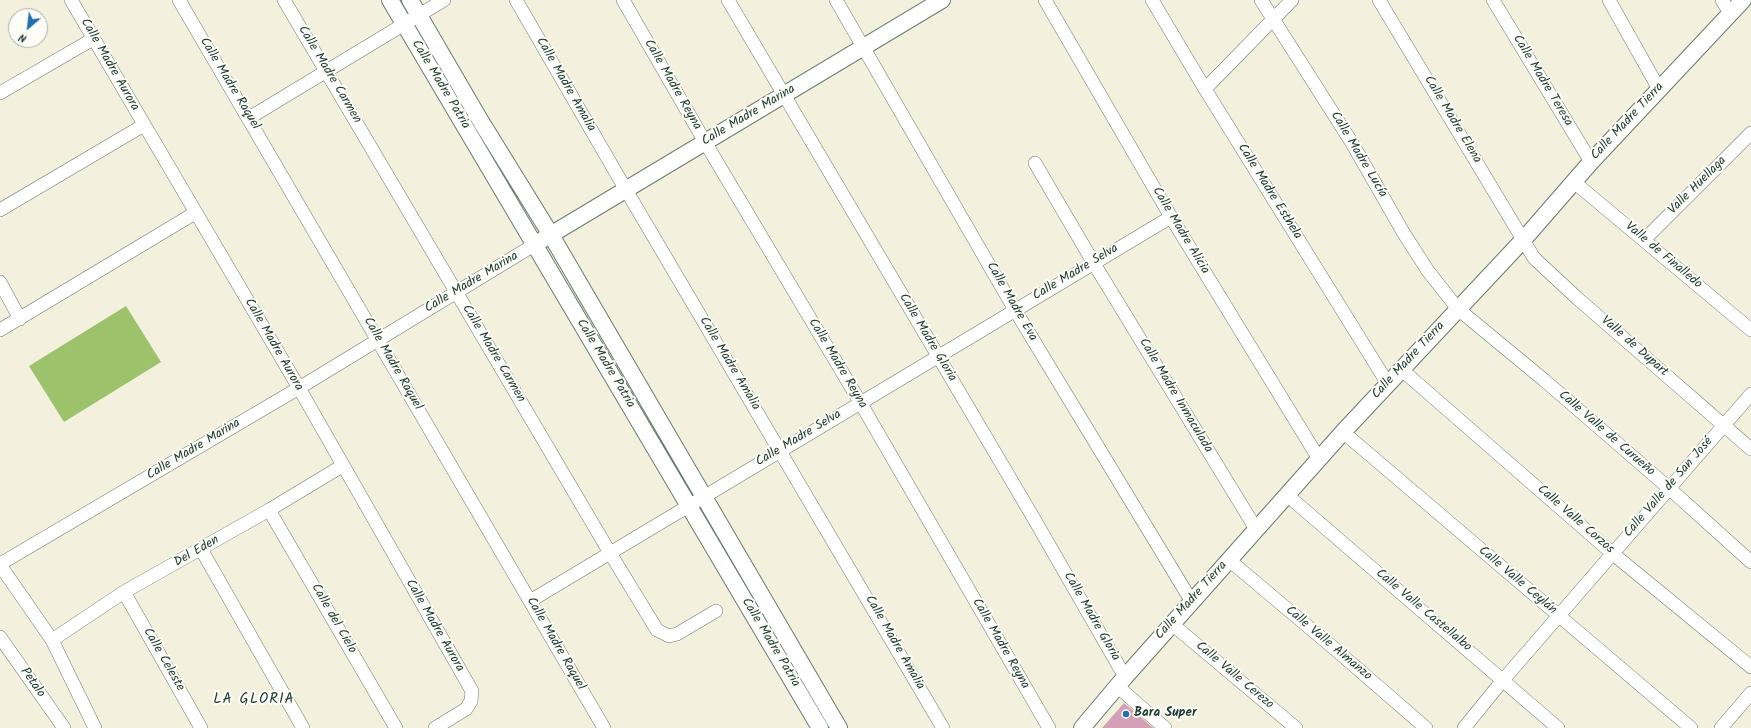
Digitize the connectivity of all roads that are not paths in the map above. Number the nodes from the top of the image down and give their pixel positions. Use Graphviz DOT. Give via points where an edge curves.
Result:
graph roads {
  1 [pos="71,0"];
  2 [pos="179,0"];
  3 [pos="284,0"];
  4 [pos="390,0"];
  5 [pos="410,0"];
  6 [pos="444,0"];
  7 [pos="516,0"];
  8 [pos="624,0"];
  9 [pos="728,0"];
  10 [pos="836,0"];
  11 [pos="942,0"];
  12 [pos="1045,0"];
  13 [pos="1152,0"];
  14 [pos="1261,0"];
  15 [pos="1292,0"];
  16 [pos="1379,0"];
  17 [pos="1493,0"];
  18 [pos="1609,0"];
  19 [pos="1743,0"];
  20 [pos="1726,6"];
  21 [pos="419,15"];
  22 [pos="1274,19"];
  23 [pos="403,24"];
  24 [pos="93,39"];
  25 [pos="863,47"];
  26 [pos="326,70"];
  27 [pos="1205,89"];
  28 [pos="1659,89"];
  29 [pos="0,92"];
  30 [pos="784,96"];
  31 [pos="249,118"];
  32 [pos="144,125"];
  33 [pos="1751,132"];
  34 [pos="705,142"];
  35 [pos="1591,162"];
  36 [pos="1035,163"];
  37 [pos="1574,182"];
  38 [pos="626,190"];
  39 [pos="0,210"];
  40 [pos="195,213"];
  41 [pos="1171,217"];
  42 [pos="551,236"];
  43 [pos="1524,239"];
  44 [pos="1644,240"];
  45 [pos="534,245"];
  46 [pos="1093,262"];
  47 [pos="0,282"];
  48 [pos="457,292"];
  49 [pos="1458,309"];
  50 [pos="1015,310"];
  51 [pos="20,319"];
  52 [pos="0,330"];
  53 [pos="1751,330"];
  54 [pos="378,339"];
  55 [pos="937,356"];
  56 [pos="1402,370"];
  57 [pos="1388,384"];
  58 [pos="299,388"];
  59 [pos="1751,394"];
  60 [pos="860,402"];
  61 [pos="1724,425"];
  62 [pos="1343,432"];
  63 [pos="1751,449"];
  64 [pos="780,450"];
  65 [pos="1319,459"];
  66 [pos="342,466"];
  67 [pos="1670,489"];
  68 [pos="1287,495"];
  69 [pos="704,497"];
  70 [pos="688,506"];
  71 [pos="269,510"];
  72 [pos="1256,529"];
  73 [pos="201,549"];
  74 [pos="610,553"];
  75 [pos="1612,553"];
  76 [pos="1228,560"];
  77 [pos="1751,562"];
  78 [pos="0,565"];
  79 [pos="124,592"];
  80 [pos="530,601"];
  81 [pos="1192,602"];
  82 [pos="716,611"];
  83 [pos="1558,616"];
  84 [pos="1172,624"];
  85 [pos="0,637"];
  86 [pos="52,640"];
  87 [pos="1751,667"];
  88 [pos="1503,680"];
  89 [pos="1121,682"];
  90 [pos="1751,692"];
  91 [pos="64,728"];
  92 [pos="95,728"];
  93 [pos="201,728"];
  94 [pos="303,728"];
  95 [pos="396,728"];
  96 [pos="435,728"];
  97 [pos="604,728"];
  98 [pos="820,728"];
  99 [pos="839,728"];
  100 [pos="943,728"];
  101 [pos="1049,728"];
  102 [pos="1082,728"];
  103 [pos="1165,728"];
  104 [pos="1296,728"];
  105 [pos="1426,728"];
  106 [pos="1464,728"];
  107 [pos="1558,728"];
  108 [pos="1691,728"];
  109 [pos="1721,728"];
  1 -- 24 [label="street, Calle Madre Aurora"];
  2 -- 31 [label="street, Calle Madre Raquel"];
  3 -- 26 [label="street, Calle Madre Carmen"];
  4 -- 23 [label="street, Calle Madre Patria"];
  5 -- 21 [label="street, Calle Madre Patria"];
  6 -- 21 [label="street"];
  7 -- 38 [label="street, Calle Madre Amalia"];
  8 -- 34 [label="street, Calle Madre Reyna"];
  9 -- 30 [label="street, Calle Madre Gloria"];
  10 -- 25 [label="street, Calle Madre Eva"];
  11 -- 25 [label="street, Calle Madre Marina"];
  12 -- 41 [label="street, Calle Madre Alicia"];
  13 -- 27 [label="street, Calle Madre Esthela"];
  14 -- 22 [label="street, Calle Madre Lucía"];
  15 -- 22 [label="street"];
  16 -- 43 [label="street, Calle Madre Elena"];
  17 -- 35 [label="street, Calle Madre Teresa"];
  18 -- 28 [label="street"];
  19 -- 20 [label="street, Calle Madre Tierra"];
  20 -- 28 [label="street, Calle Madre Tierra"];
  21 -- 23 [label="street"];
  21 -- 42 [label="street, Calle Madre Patria"];
  22 -- 27 [label="street"];
  22 -- 49 [label="street, Calle Madre Lucía" via="1352,143 1403,232 1428,271"];
  23 -- 26 [label="street"];
  23 -- 45 [label="street, Calle Madre Patria"];
  24 -- 29 [label="street"];
  24 -- 32 [label="street, Calle Madre Aurora"];
  25 -- 30 [label="street, Calle Madre Marina"];
  25 -- 50 [label="street, Calle Madre Eva"];
  26 -- 31 [label="street"];
  26 -- 48 [label="street, Calle Madre Carmen"];
  27 -- 57 [label="street, Calle Madre Esthela"];
  28 -- 35 [label="street, Calle Madre Tierra"];
  30 -- 34 [label="street, Calle Madre Marina"];
  30 -- 55 [label="street, Calle Madre Gloria"];
  31 -- 54 [label="street, Calle Madre Raquel"];
  32 -- 39 [label="street"];
  32 -- 40 [label="street, Calle Madre Aurora"];
  33 -- 44 [label="street, Valle Huellaga"];
  34 -- 38 [label="street, Calle Madre Marina"];
  34 -- 60 [label="street, Calle Madre Reyna"];
  35 -- 37 [label="street, Calle Madre Tierra"];
  36 -- 46 [label="street, Calle Madre Inmaculada"];
  37 -- 43 [label="street, Calle Madre Tierra"];
  37 -- 44 [label="street, Valle de Finalledo"];
  38 -- 42 [label="street, Calle Madre Marina"];
  38 -- 64 [label="street, Calle Madre Amalia"];
  40 -- 51 [label="street"];
  40 -- 58 [label="street, Calle Madre Aurora"];
  41 -- 46 [label="street, Calle Madre Selva"];
  41 -- 65 [label="street, Calle Madre Alicia"];
  42 -- 45 [label="street, Calle Madre Marina"];
  42 -- 69 [label="street, Calle Madre Patria"];
  43 -- 49 [label="street, Calle Madre Tierra"];
  43 -- 61 [label="street, Valle de Dupart" via="1534,258 1549,272"];
  44 -- 53 [label="street, Valle de Finalledo"];
  45 -- 48 [label="street, Calle Madre Marina"];
  45 -- 70 [label="street, Calle Madre Patria"];
  46 -- 50 [label="street, Calle Madre Selva"];
  46 -- 72 [label="street, Calle Madre Inmaculada"];
  47 -- 51 [label="street"];
  48 -- 54 [label="street, Calle Madre Marina"];
  48 -- 74 [label="street, Calle Madre Carmen"];
  49 -- 56 [label="street, Calle Madre Tierra"];
  49 -- 67 [label="street, Calle Valle de Curueño"];
  50 -- 55 [label="street, Calle Madre Selva"];
  50 -- 81 [label="street, Calle Madre Eva"];
  51 -- 52 [label="street"];
  54 -- 58 [label="street, Calle Madre Marina"];
  54 -- 80 [label="street, Calle Madre Raquel"];
  55 -- 60 [label="street, Calle Madre Selva"];
  55 -- 89 [label="street, Calle Madre Gloria" via="1033,517"];
  56 -- 57 [label="street, Calle Madre Tierra"];
  56 -- 75 [label="street, Calle Valle Corzos"];
  57 -- 62 [label="street, Calle Madre Tierra"];
  58 -- 66 [label="street, Calle Madre Aurora"];
  58 -- 78 [label="street, Calle Madre Marina"];
  59 -- 61 [label="street, Calle Valle de San José"];
  60 -- 64 [label="street, Calle Madre Selva"];
  60 -- 101 [label="street, Calle Madre Reyna"];
  61 -- 63 [label="street, Valle de Dupart"];
  61 -- 67 [label="street, Calle Valle de San José"];
  62 -- 65 [label="street, Calle Madre Tierra"];
  62 -- 83 [label="street, Calle Valle Ceylán"];
  64 -- 69 [label="street, Calle Madre Selva"];
  64 -- 100 [label="street, Calle Madre Amalia"];
  65 -- 68 [label="street, Calle Madre Tierra"];
  66 -- 71 [label="street, Del Eden"];
  66 -- 96 [label="street, Calle Madre Aurora" via="472,691 471,701 466,709"];
  67 -- 75 [label="street, Calle Valle de San José"];
  67 -- 77 [label="street, Calle Valle de Curueño"];
  68 -- 72 [label="street, Calle Madre Tierra"];
  68 -- 88 [label="street, Calle Valle Castellalbo"];
  69 -- 70 [label="street, Calle Madre Selva"];
  69 -- 99 [label="street, Calle Madre Patria"];
  70 -- 74 [label="street, Calle Madre Selva"];
  70 -- 98 [label="street, Calle Madre Patria"];
  71 -- 73 [label="street, Del Eden"];
  71 -- 95 [label="street, Calle del Cielo"];
  72 -- 76 [label="street, Calle Madre Tierra"];
  73 -- 79 [label="street, Del Eden"];
  73 -- 94 [label="street"];
  74 -- 80 [label="street, Calle Madre Selva"];
  74 -- 82 [label="street, Calle Madre Carmen" via="662,634 677,634"];
  75 -- 83 [label="street, Calle Valle de San José"];
  75 -- 87 [label="street, Calle Valle Corzos"];
  76 -- 81 [label="street, Calle Madre Tierra"];
  76 -- 105 [label="street, Calle Valle Almanzo"];
  78 -- 86 [label="street"];
  79 -- 86 [label="street, Del Eden"];
  79 -- 93 [label="street, Calle Celeste"];
  80 -- 97 [label="street, Calle Madre Raquel"];
  81 -- 84 [label="street, Calle Madre Tierra"];
  83 -- 88 [label="street, Calle Valle de San José"];
  83 -- 108 [label="street, Calle Valle Ceylán"];
  84 -- 89 [label="street, Calle Madre Tierra"];
  84 -- 104 [label="street, Calle Valle Cerezo"];
  85 -- 91 [label="street, Petalo"];
  86 -- 92 [label="street"];
  88 -- 106 [label="street, Calle Valle de San José"];
  88 -- 107 [label="street, Calle Valle Castellalbo"];
  89 -- 102 [label="street, Calle Madre Tierra"];
  89 -- 103 [label="street, Calle Madre Gloria"];
  90 -- 109 [label="street"];
}
